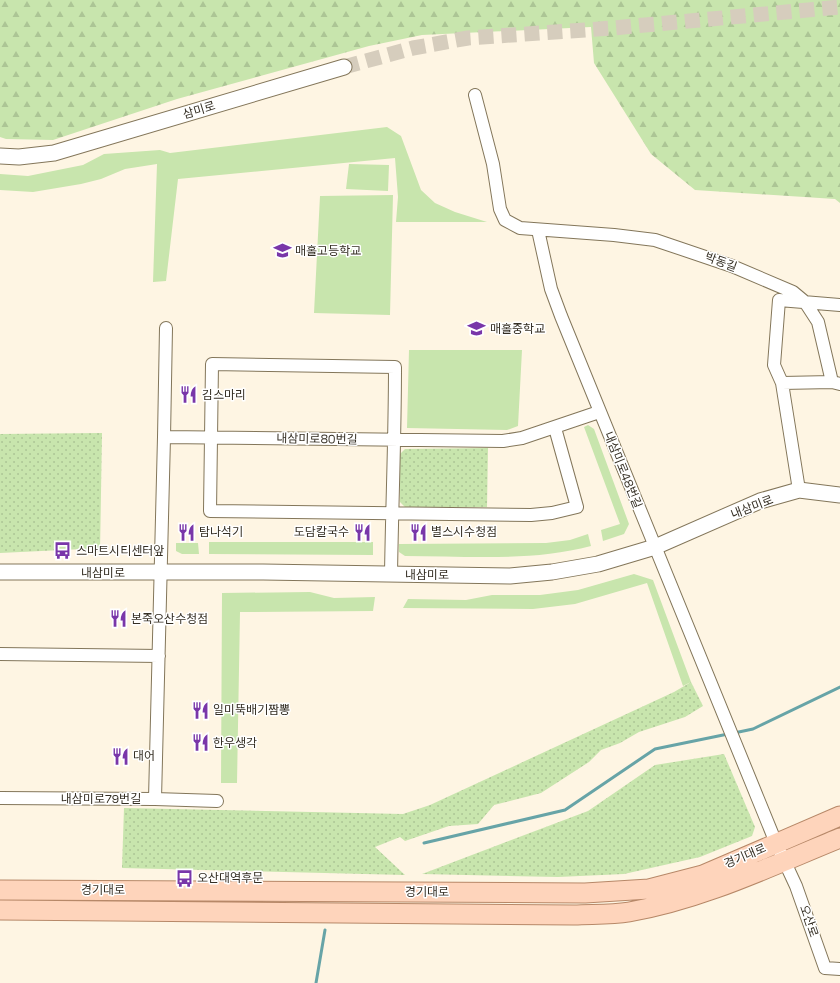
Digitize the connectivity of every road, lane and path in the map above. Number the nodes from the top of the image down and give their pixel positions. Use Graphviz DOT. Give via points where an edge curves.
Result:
graph roads {
  1 [pos="344,67"];
  2 [pos="475,95"];
  3 [pos="0,156"];
  4 [pos="538,230"];
  5 [pos="805,302"];
  6 [pos="840,305"];
  7 [pos="166,328"];
  8 [pos="782,383"];
  9 [pos="836,383"];
  10 [pos="599,412"];
  11 [pos="555,428"];
  12 [pos="164,437"];
  13 [pos="211,438"];
  14 [pos="394,441"];
  15 [pos="800,490"];
  16 [pos="840,495"];
  17 [pos="392,513"];
  18 [pos="654,547"];
  19 [pos="0,572"];
  20 [pos="160,572"];
  21 [pos="391,574"];
  22 [pos="0,654"];
  23 [pos="159,656"];
  24 [pos="0,798"];
  25 [pos="155,799"];
  26 [pos="217,801"];
  27 [pos="840,816"];
  28 [pos="840,838"];
  29 [pos="776,843"];
  30 [pos="784,861"];
  31 [pos="0,890"];
  32 [pos="0,910"];
  33 [pos="840,969"];
  1 -- 3 [label="street, 삼미로" via="54,153 19,157"];
  2 -- 4 [label="street, 박동길" via="493,164 500,209 505,220 520,228"];
  4 -- 5 [label="street, 박동길" via="655,240 732,266 793,292"];
  4 -- 10 [label="street, 내삼미로48번길" via="551,289"];
  5 -- 6 [label="street"];
  5 -- 8 [label="street" via="779,300 774,365"];
  5 -- 9 [label="street, 박동길" via="818,322"];
  7 -- 12 [label="street"];
  8 -- 9 [label="street"];
  8 -- 15 [label="street"];
  10 -- 11 [label="street, 내삼미로80번길"];
  10 -- 18 [label="street, 내삼미로48번길"];
  11 -- 14 [label="street, 내삼미로80번길" via="522,438 503,440"];
  11 -- 17 [label="street" via="577,507 531,515"];
  12 -- 13 [label="street, 내삼미로80번길"];
  12 -- 20 [label="street"];
  13 -- 14 [label="street, 내삼미로80번길"];
  13 -- 14 [label="street" via="212,364 395,367"];
  13 -- 17 [label="street" via="210,511"];
  14 -- 17 [label="street"];
  15 -- 16 [label="street, 내삼미로"];
  15 -- 18 [label="street, 내삼미로" via="760,501"];
  17 -- 21 [label="street"];
  18 -- 21 [label="street, 내삼미로" via="598,564 552,572 510,576"];
  18 -- 29 [label="street, 내삼미로48번길"];
  19 -- 20 [label="street, 내삼미로"];
  20 -- 21 [label="street, 내삼미로"];
  20 -- 23 [label="street, 내삼미로79번길"];
  22 -- 23 [label="street"];
  23 -- 25 [label="street, 내삼미로79번길"];
  24 -- 25 [label="street, 내삼미로79번길"];
  25 -- 26 [label="street"];
  27 -- 29 [label="main road, 경기대로"];
  28 -- 30 [label="main road, 경기대로"];
  29 -- 30 [label="street, 내삼미로48번길"];
  29 -- 31 [label="main road, 경기대로" via="703,874 657,887 585,893"];
  30 -- 32 [label="main road, 경기대로" via="712,891 627,913 574,915"];
  30 -- 33 [label="street, 오산로" via="796,886 825,968"];
}
